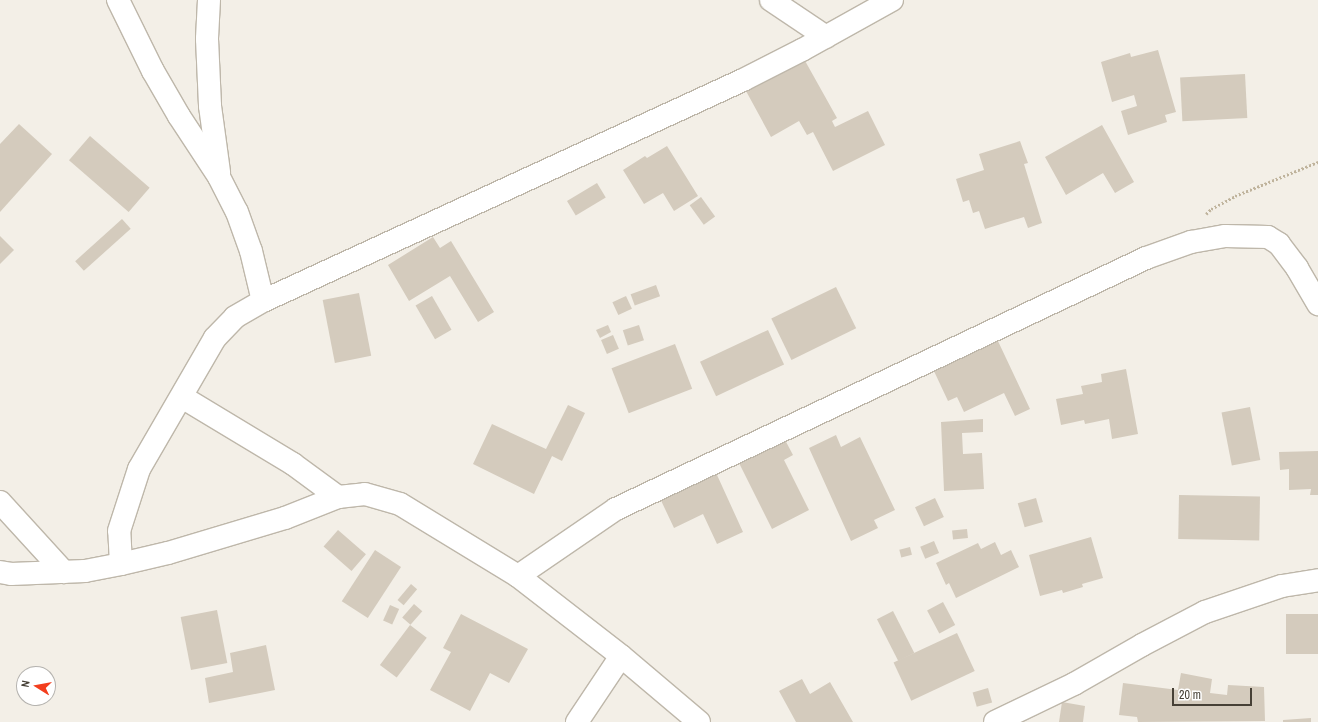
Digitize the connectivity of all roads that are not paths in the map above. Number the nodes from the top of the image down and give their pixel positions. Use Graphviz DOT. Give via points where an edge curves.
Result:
graph roads {
  1 [pos="118,0"];
  2 [pos="209,0"];
  3 [pos="770,0"];
  4 [pos="892,0"];
  5 [pos="826,37"];
  6 [pos="219,177"];
  7 [pos="263,301"];
  8 [pos="1318,304"];
  9 [pos="182,397"];
  10 [pos="338,497"];
  11 [pos="0,502"];
  12 [pos="121,564"];
  13 [pos="0,572"];
  14 [pos="64,572"];
  15 [pos="518,576"];
  16 [pos="1318,580"];
  17 [pos="621,656"];
  18 [pos="577,722"];
  19 [pos="699,722"];
  20 [pos="995,722"];
  1 -- 6 [label="street" via="157,78"];
  2 -- 6 [label="street" via="207,39 210,106"];
  3 -- 5 [label="street"];
  4 -- 5 [label="street"];
  5 -- 7 [label="street" via="743,80"];
  6 -- 7 [label="street" via="237,212 251,251"];
  7 -- 9 [label="street" via="236,317 215,338"];
  8 -- 15 [label="street" via="1288,256 1279,244 1268,237 1225,236 1192,242 1146,258 616,509"];
  9 -- 10 [label="street" via="293,464"];
  9 -- 12 [label="street" via="139,469 119,531"];
  10 -- 12 [label="street" via="285,518 168,553"];
  10 -- 15 [label="street" via="365,494 400,504"];
  11 -- 14 [label="street"];
  12 -- 14 [label="street"];
  13 -- 14 [label="street"];
  15 -- 17 [label="street"];
  16 -- 20 [label="street" via="1282,586 1205,612 1074,684"];
  17 -- 18 [label="street"];
  17 -- 19 [label="street"];
}
